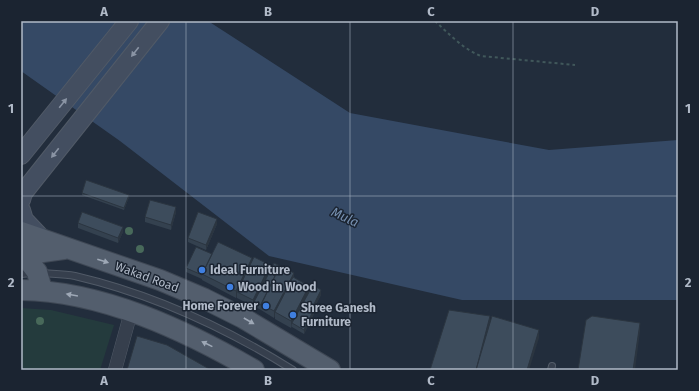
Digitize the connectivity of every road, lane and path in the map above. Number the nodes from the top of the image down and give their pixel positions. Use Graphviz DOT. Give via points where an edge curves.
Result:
graph roads {
  1 [pos="129,21"];
  2 [pos="160,21"];
  3 [pos="435,21"];
  4 [pos="575,65"];
  5 [pos="21,155"];
  6 [pos="21,200"];
  7 [pos="21,210"];
  8 [pos="21,232"];
  9 [pos="43,240"];
  10 [pos="66,249"];
  11 [pos="28,266"];
  12 [pos="21,289"];
  13 [pos="131,312"];
  14 [pos="115,370"];
  15 [pos="254,370"];
  16 [pos="293,370"];
  17 [pos="330,370"];
  5 -- 1 [label="main road, one-way"];
  2 -- 6 [label="main road, one-way" via="23,193"];
  3 -- 4 [label="path" via="457,41 481,56"];
  7 -- 9 [label="main road" via="24,220"];
  8 -- 9 [label="main road, Wakad Road"];
  9 -- 10 [label="main road, Wakad Road"];
  10 -- 11 [label="main road"];
  10 -- 17 [label="main road, Wakad Road, one-way" via="160,280 205,299 243,318"];
  11 -- 12 [label="main road"];
  13 -- 11 [label="main road, one-way" via="79,296"];
  11 -- 16 [label="lane" via="73,276 153,300 234,336"];
  13 -- 14 [label="street"];
  15 -- 13 [label="main road, one-way" via="207,344"];
}
